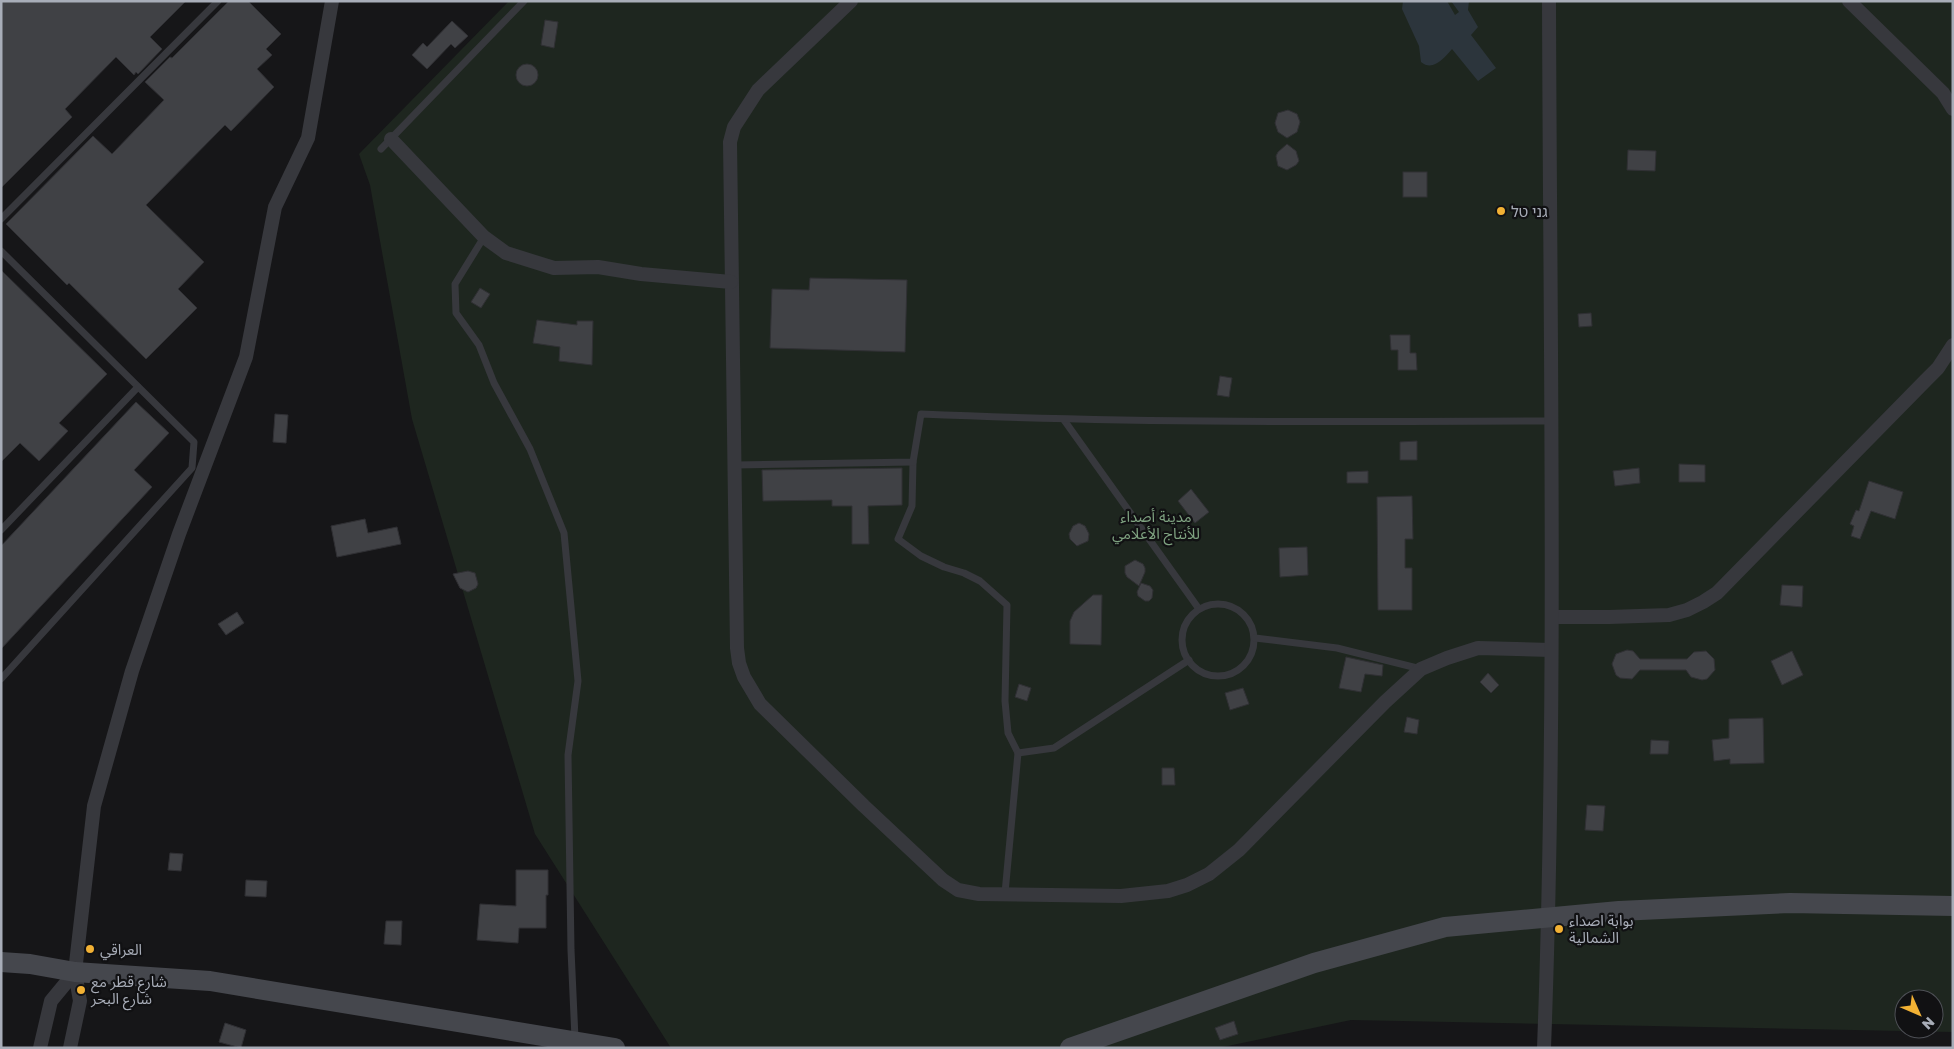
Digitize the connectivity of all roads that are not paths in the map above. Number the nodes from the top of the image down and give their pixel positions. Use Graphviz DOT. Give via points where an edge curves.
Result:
graph roads {
  1 [pos="218,1"];
  2 [pos="332,1"];
  3 [pos="524,1"];
  4 [pos="851,1"];
  5 [pos="1549,1"];
  6 [pos="1849,1"];
  7 [pos="1953,109"];
  8 [pos="391,139"];
  9 [pos="381,149"];
  10 [pos="1,218"];
  11 [pos="484,237"];
  12 [pos="1,252"];
  13 [pos="732,282"];
  14 [pos="1953,345"];
  15 [pos="138,387"];
  16 [pos="1064,420"];
  17 [pos="1551,421"];
  18 [pos="913,462"];
  19 [pos="736,465"];
  20 [pos="1,530"];
  21 [pos="1199,609"];
  22 [pos="1552,617"];
  23 [pos="1254,638"];
  24 [pos="1551,650"];
  25 [pos="1188,660"];
  26 [pos="1421,669"];
  27 [pos="1,679"];
  28 [pos="1018,753"];
  29 [pos="1005,893"];
  30 [pos="1953,906"];
  31 [pos="1549,918"];
  32 [pos="1,962"];
  33 [pos="75,972"];
  34 [pos="575,1041"];
  35 [pos="40,1048"];
  36 [pos="70,1048"];
  37 [pos="615,1048"];
  38 [pos="1070,1048"];
  39 [pos="1544,1048"];
  1 -- 10 [label="lane"];
  2 -- 33 [label="street" via="308,138 275,207 246,357 179,534 132,671 94,806"];
  3 -- 8 [label="lane"];
  4 -- 13 [label="street" via="758,90 734,127 730,142"];
  5 -- 17 [label="street"];
  6 -- 7 [label="street" via="1943,93"];
  8 -- 9 [label="lane"];
  8 -- 11 [label="street"];
  11 -- 13 [label="street" via="506,252 554,268 598,267"];
  11 -- 34 [label="lane" via="455,284 456,313 479,345 494,383 530,449 564,533 578,681 568,755"];
  12 -- 15 [label="lane"];
  13 -- 19 [label="street"];
  14 -- 22 [label="street" via="1926,380 1717,593 1687,610 1669,615"];
  15 -- 20 [label="lane"];
  15 -- 27 [label="lane" via="194,442 192,468"];
  16 -- 17 [label="lane"];
  16 -- 18 [label="lane" via="921,414"];
  16 -- 21 [label="lane"];
  17 -- 22 [label="street"];
  18 -- 19 [label="lane"];
  18 -- 28 [label="lane" via="912,506 898,539 922,556 980,581 1008,605 1005,701 1008,732"];
  19 -- 29 [label="street" via="737,648 739,663 760,704 943,880 958,890 979,894"];
  21 -- 23 [label="lane" via="1211,604 1235,608 1252,626"];
  21 -- 25 [label="lane" via="1190,617 1182,638"];
  22 -- 24 [label="street"];
  23 -- 25 [label="lane" via="1248,660 1230,674 1207,674"];
  23 -- 26 [label="lane" via="1337,648"];
  24 -- 26 [label="street" via="1478,648"];
  24 -- 31 [label="street"];
  25 -- 28 [label="lane" via="1054,748"];
  26 -- 29 [label="street" via="1239,850 1209,874 1187,886 1121,896"];
  28 -- 29 [label="lane"];
  30 -- 31 [label="main road" via="1790,903 1619,911"];
  31 -- 38 [label="main road" via="1445,927 1314,963"];
  31 -- 39 [label="street"];
  32 -- 33 [label="main road"];
  33 -- 34 [label="main road" via="210,981"];
  33 -- 35 [label="street" via="51,1001"];
  33 -- 36 [label="street" via="80,1002"];
  34 -- 37 [label="main road"];
}
